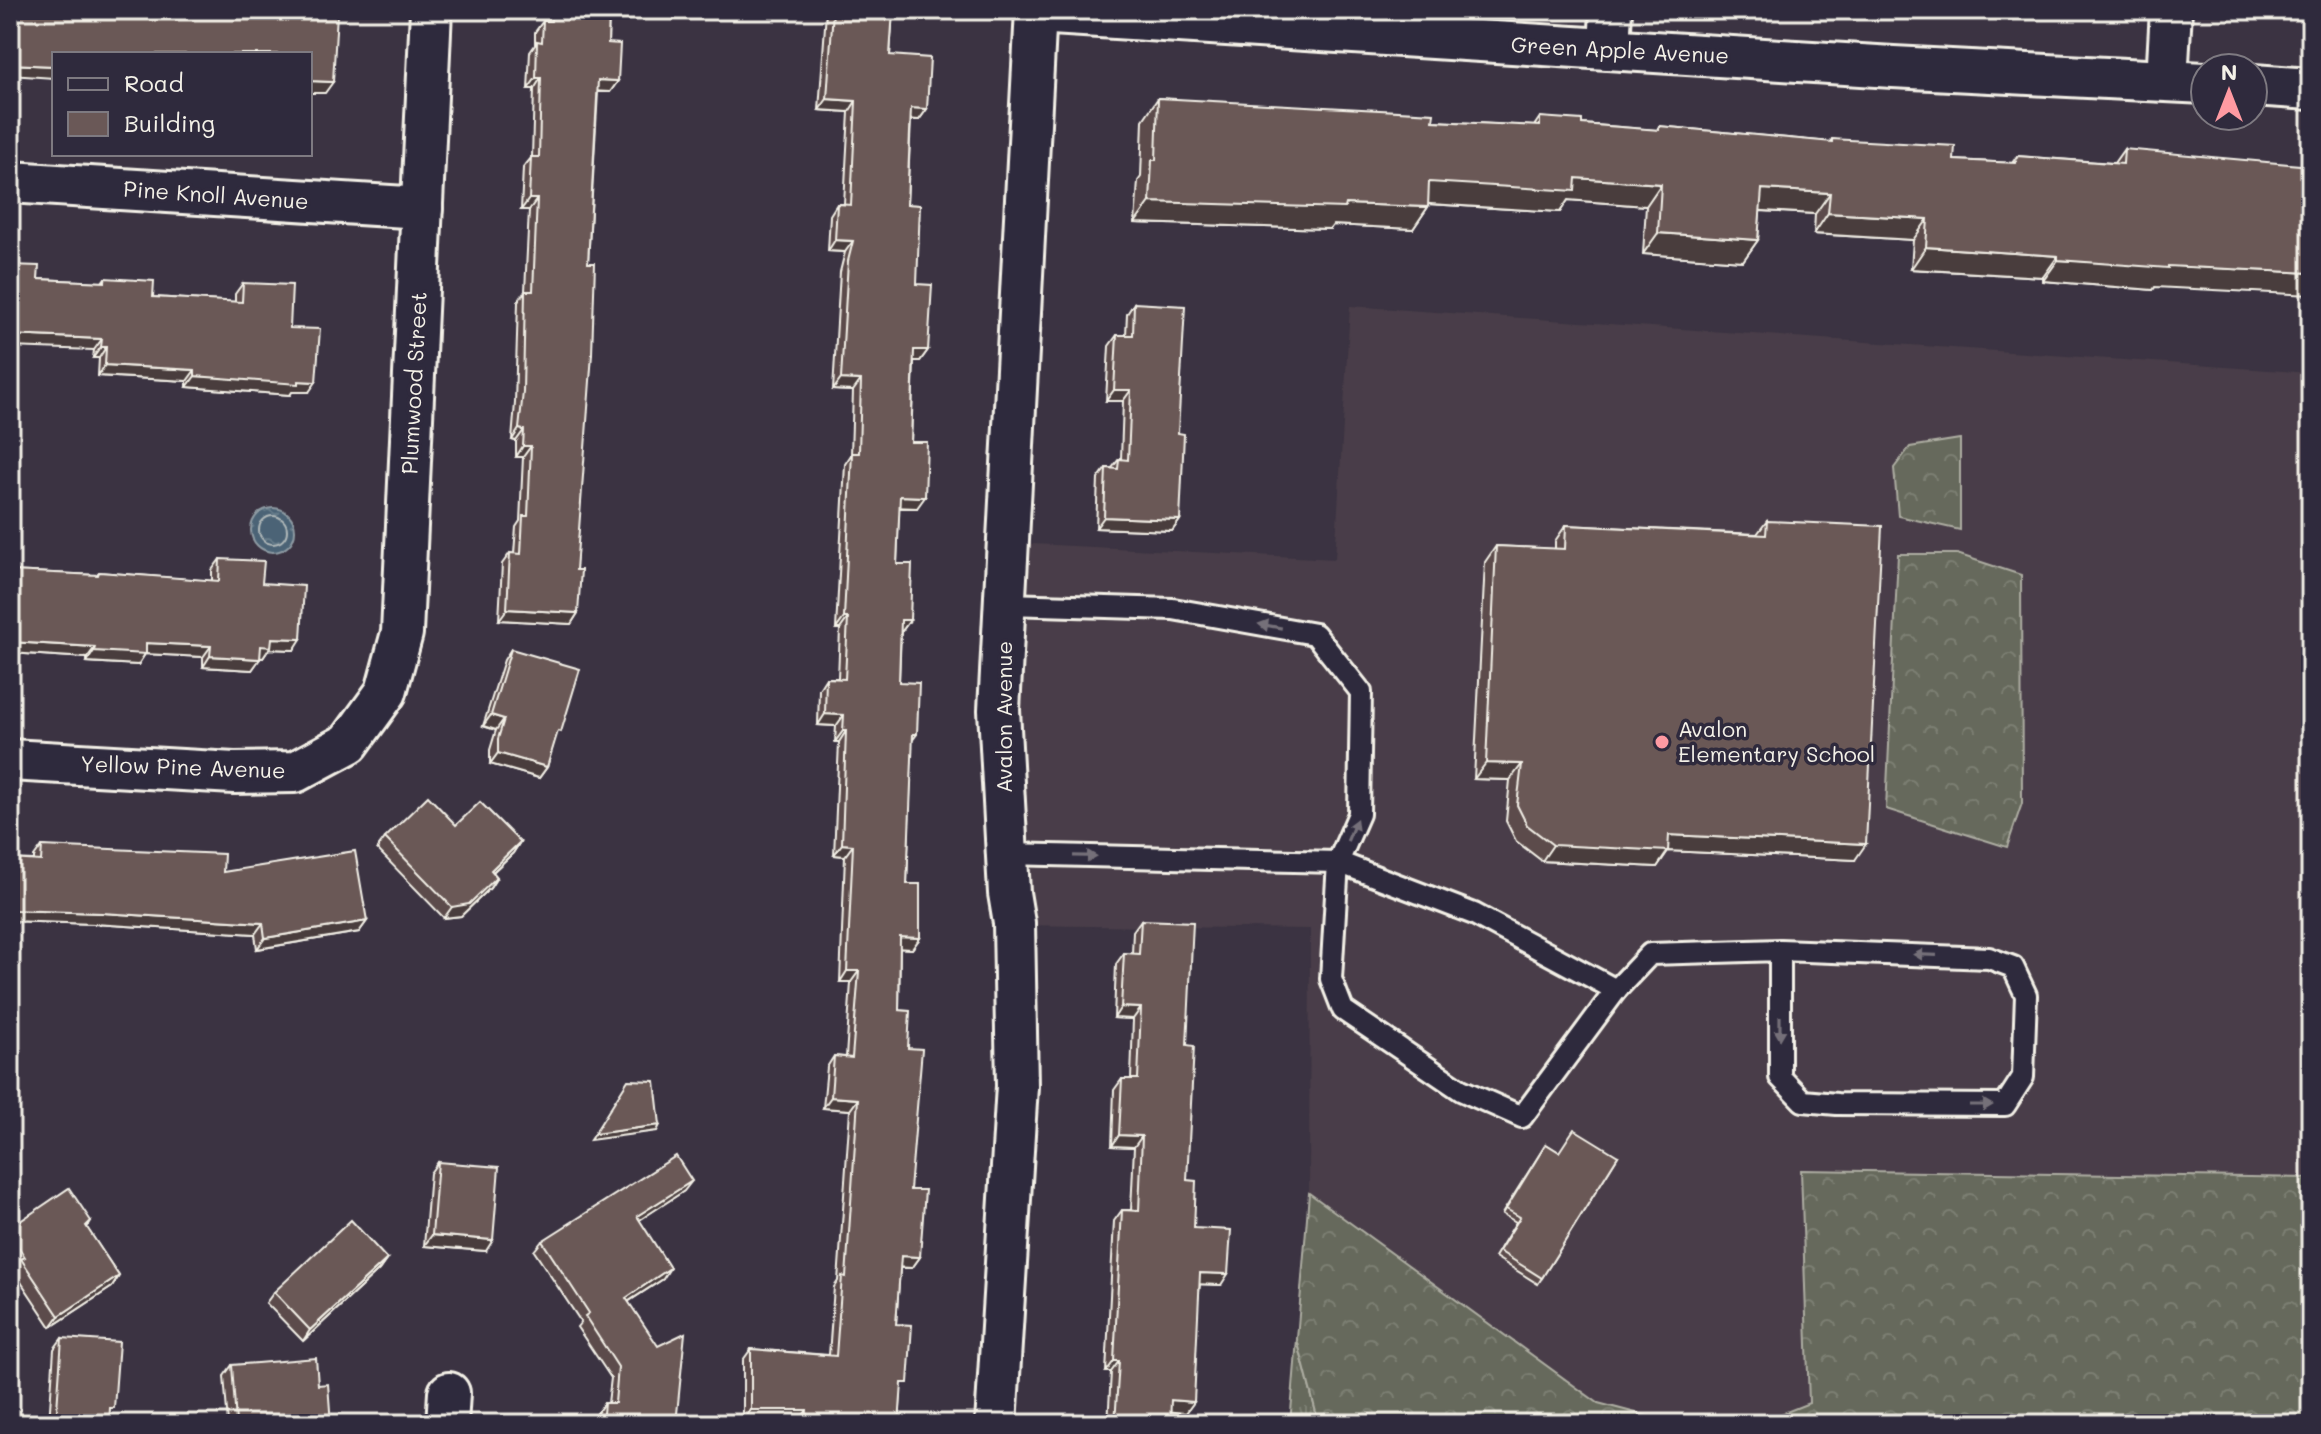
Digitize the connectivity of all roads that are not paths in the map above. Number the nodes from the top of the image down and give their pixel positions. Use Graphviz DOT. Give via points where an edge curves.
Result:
graph roads {
  1 [pos="431,10"];
  2 [pos="1611,10"];
  3 [pos="2171,10"];
  4 [pos="1036,12"];
  5 [pos="1609,49"];
  6 [pos="2186,82"];
  7 [pos="2269,86"];
  8 [pos="2311,89"];
  9 [pos="10,182"];
  10 [pos="422,208"];
  11 [pos="1004,604"];
  12 [pos="349,743"];
  13 [pos="10,760"];
  14 [pos="1007,854"];
  15 [pos="1338,862"];
  16 [pos="1780,950"];
  17 [pos="1616,990"];
  18 [pos="996,1424"];
  1 -- 10 [label="street, Plumwood Street"];
  2 -- 5 [label="street"];
  3 -- 6 [label="street"];
  4 -- 5 [label="street, Green Apple Avenue"];
  4 -- 11 [label="street, Avalon Avenue"];
  5 -- 6 [label="street, Green Apple Avenue"];
  7 -- 8 [label="street"];
  9 -- 10 [label="street, Pine Knoll Avenue"];
  10 -- 12 [label="street, Plumwood Street" via="402,633 386,692"];
  11 -- 14 [label="street, Avalon Avenue" via="999,710"];
  15 -- 11 [label="lane, one-way" via="1359,814 1361,692 1315,634 1173,609"];
  12 -- 13 [label="street, Yellow Pine Avenue" via="295,772"];
  14 -- 15 [label="lane, one-way"];
  14 -- 18 [label="street, Avalon Avenue" via="1014,923 1017,1086"];
  15 -- 17 [label="lane" via="1474,914"];
  15 -- 17 [label="lane" via="1331,979 1343,1010 1461,1090 1522,1117"];
  16 -- 16 [label="lane, one-way" via="1780,1077 1803,1101 2005,1105 2023,1077 2026,995 2013,967 1989,958"];
  16 -- 17 [label="lane" via="1650,954"];
}
